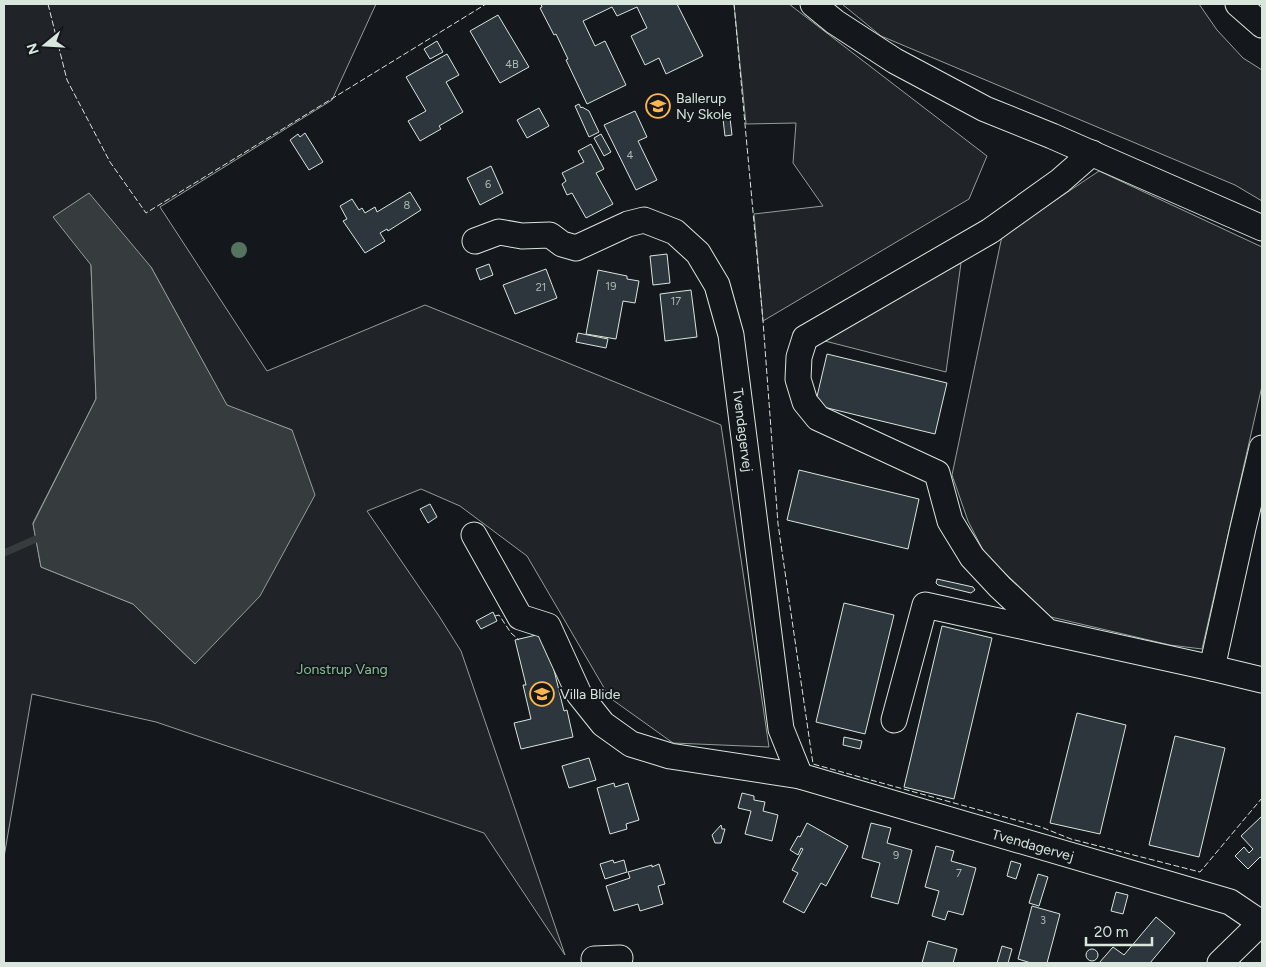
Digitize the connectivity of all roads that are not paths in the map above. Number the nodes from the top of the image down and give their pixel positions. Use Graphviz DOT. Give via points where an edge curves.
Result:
graph roads {
  1 [pos="813,4"];
  2 [pos="1238,4"];
  3 [pos="1262,24"];
  4 [pos="1092,153"];
  5 [pos="1262,228"];
  6 [pos="475,241"];
  7 [pos="1262,448"];
  8 [pos="1252,527"];
  9 [pos="474,535"];
  10 [pos="1048,632"];
  11 [pos="1212,668"];
  12 [pos="1262,680"];
  13 [pos="894,720"];
  14 [pos="800,776"];
  15 [pos="1262,923"];
  16 [pos="620,958"];
  17 [pos="595,963"];
  18 [pos="1220,963"];
  1 -- 4 [label="street" via="895,61 985,109"];
  2 -- 3 [label="street"];
  4 -- 5 [label="street"];
  4 -- 10 [label="street" via="1060,181 990,231 805,338 799,357 798,379 805,402 818,418 937,473 950,521 972,557"];
  6 -- 14 [label="street, Tvendagervej" via="499,232 522,236 550,235 562,244 576,248 644,220 675,232 698,253 717,285 731,335 781,729"];
  7 -- 8 [label="street"];
  8 -- 11 [label="street"];
  9 -- 14 [label="street, Tvendagervej" via="520,616 548,626 579,694 603,724 632,744 670,756"];
  10 -- 11 [label="street"];
  10 -- 13 [label="street" via="925,605"];
  11 -- 12 [label="street"];
  14 -- 15 [label="street, Tvendagervej" via="1230,902"];
  15 -- 18 [label="street"];
  16 -- 17 [label="street" via="594,959"];
}
